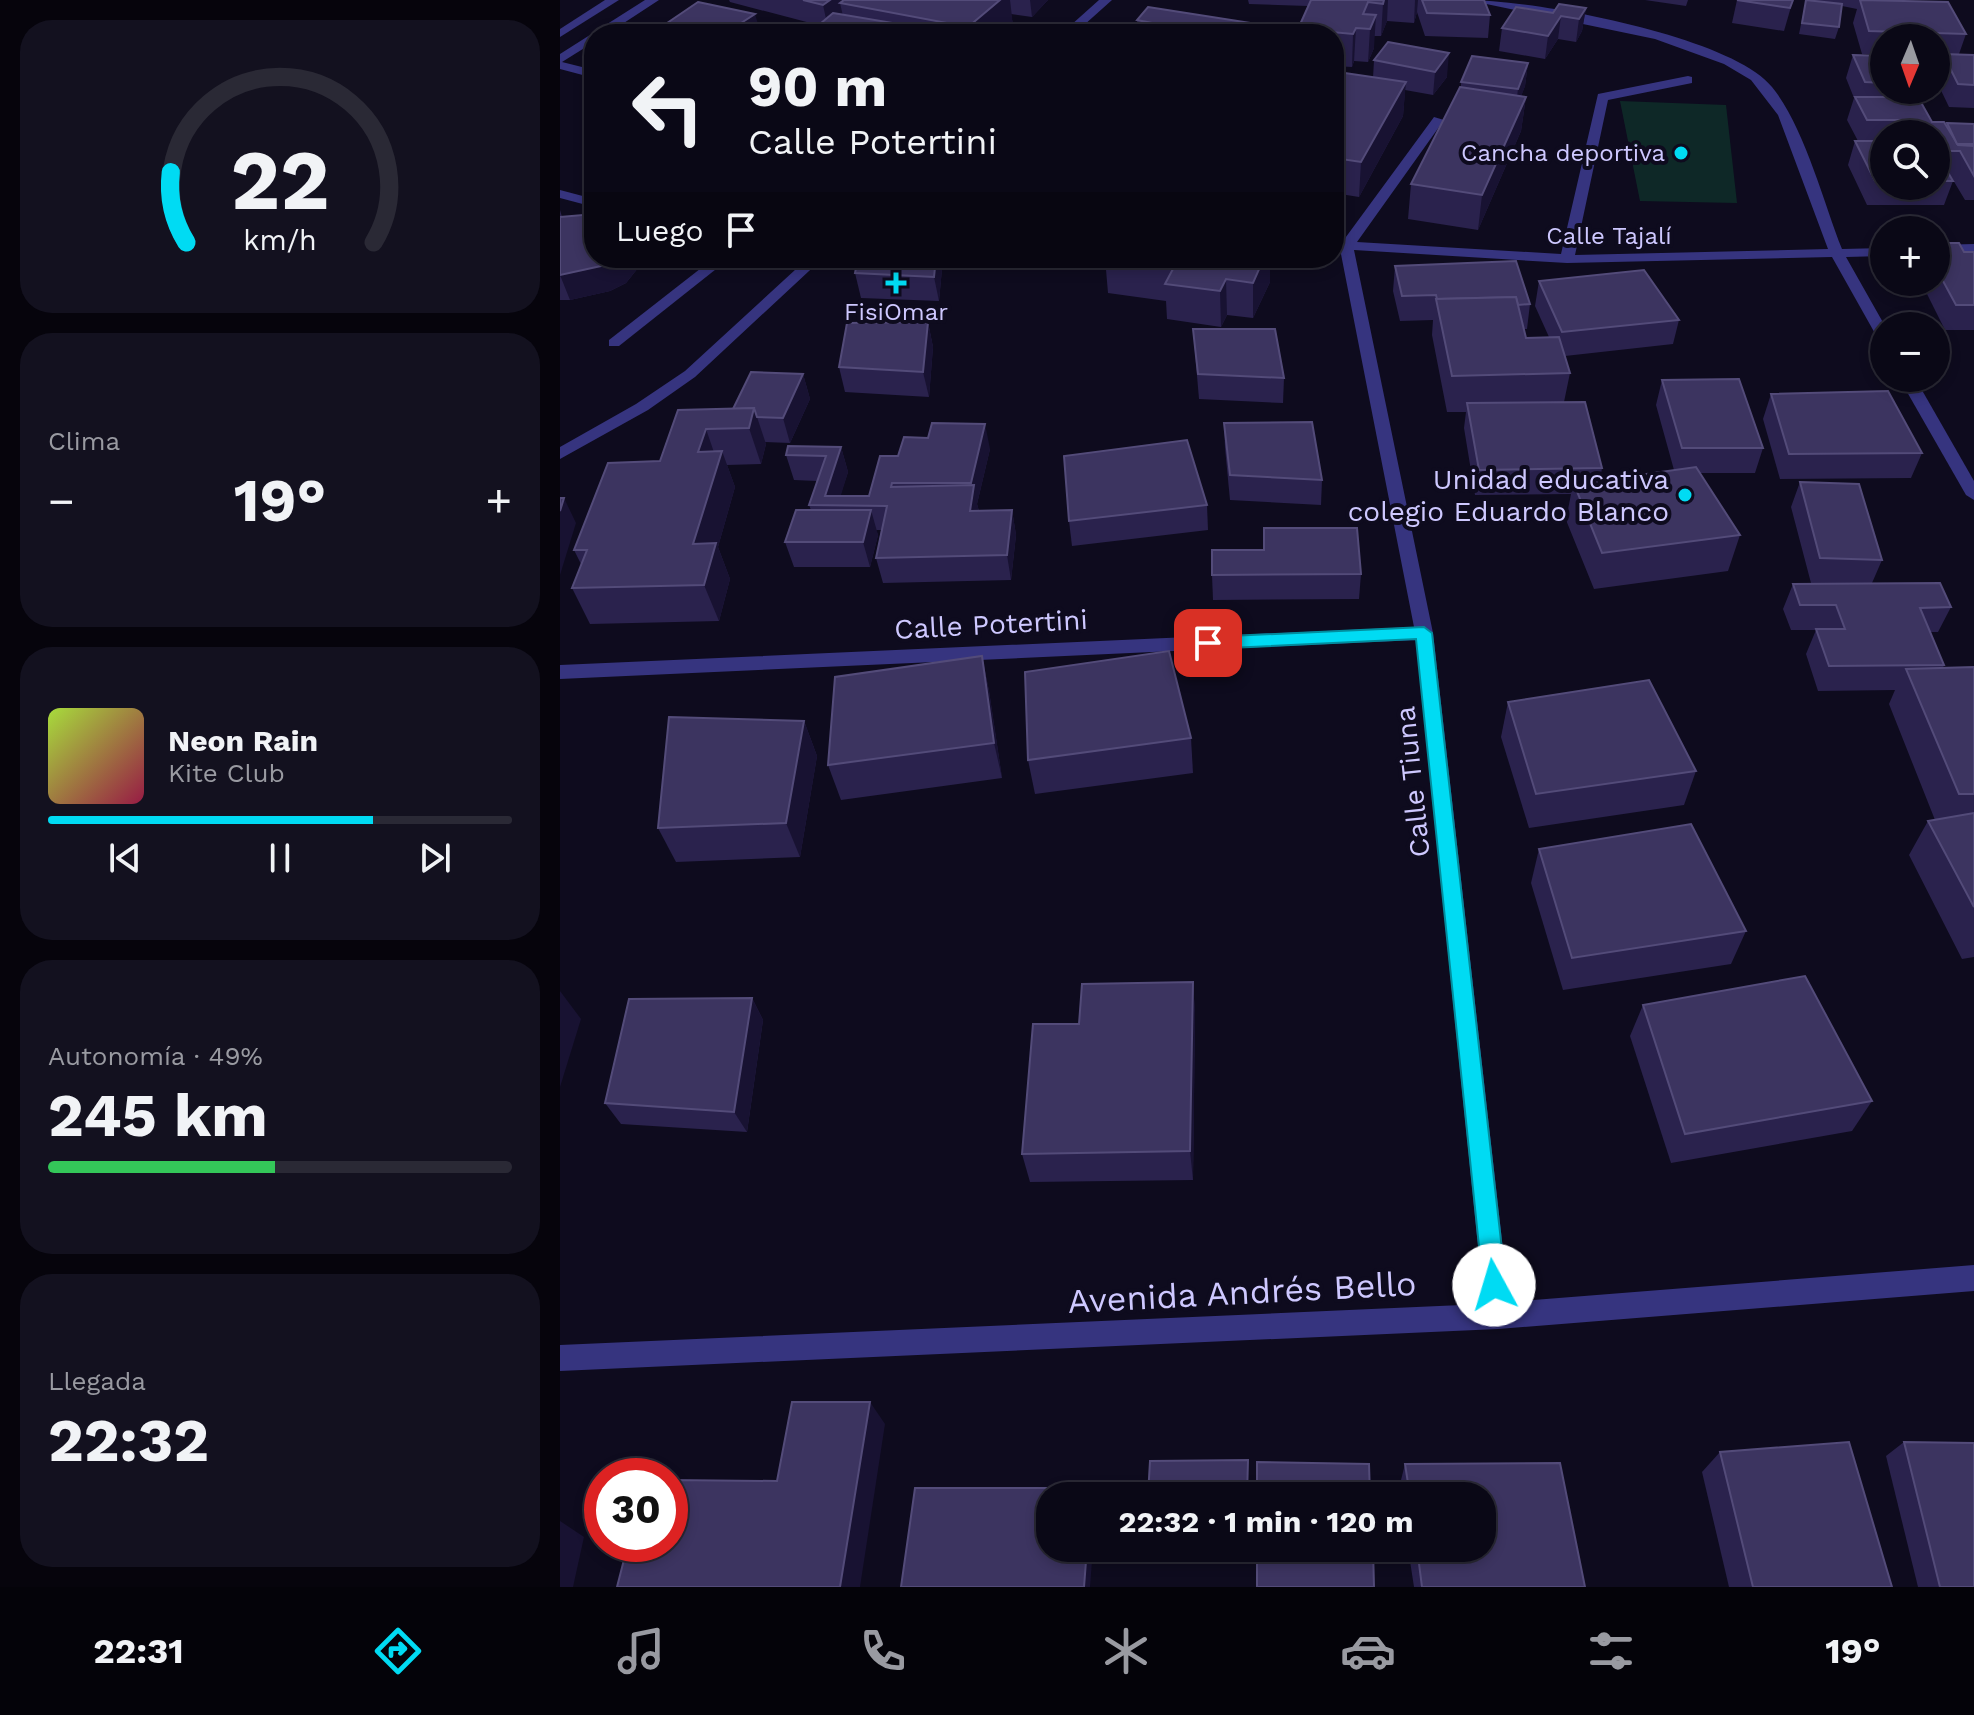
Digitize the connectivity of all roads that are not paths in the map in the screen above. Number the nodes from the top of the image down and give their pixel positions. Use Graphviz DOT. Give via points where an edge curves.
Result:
graph roads {
  1 [pos="613,0"];
  2 [pos="653,0"];
  3 [pos="1106,0"];
  4 [pos="1473,0"];
  5 [pos="615,24"];
  6 [pos="1078,24"];
  7 [pos="560,34"];
  8 [pos="584,44"];
  9 [pos="560,59"];
  10 [pos="560,65"];
  11 [pos="584,71"];
  12 [pos="1688,80"];
  13 [pos="1438,120"];
  14 [pos="560,194"];
  15 [pos="584,200"];
  16 [pos="1344,241"];
  17 [pos="1344,246"];
  18 [pos="1974,248"];
  19 [pos="1950,249"];
  20 [pos="1870,253"];
  21 [pos="1837,254"];
  22 [pos="1567,259"];
  23 [pos="1344,264"];
  24 [pos="710,268"];
  25 [pos="804,268"];
  26 [pos="1870,312"];
  27 [pos="614,343"];
  28 [pos="1915,392"];
  29 [pos="560,454"];
  30 [pos="1974,495"];
  31 [pos="1424,633"];
  32 [pos="560,672"];
  33 [pos="1974,1278"];
  34 [pos="1498,1316"];
  35 [pos="560,1358"];
  1 -- 7 [label="street"];
  2 -- 5 [label="street"];
  3 -- 6 [label="street"];
  4 -- 21 [label="street" via="1589,21 1699,49 1754,77 1784,115"];
  8 -- 9 [label="street"];
  10 -- 11 [label="street"];
  12 -- 22 [label="street" via="1602,97"];
  13 -- 16 [label="street"];
  14 -- 15 [label="street"];
  17 -- 22 [label="street, Calle Tajalí"];
  18 -- 19 [label="street"];
  20 -- 21 [label="street, Calle Tajalí"];
  21 -- 22 [label="street, Calle Tajalí"];
  21 -- 26 [label="street"];
  23 -- 31 [label="street, Calle Tiuna"];
  24 -- 27 [label="street"];
  25 -- 29 [label="street" via="690,374"];
  28 -- 30 [label="street"];
  31 -- 32 [label="street, Calle Potertini"];
  31 -- 34 [label="street, Calle Tiuna"];
  33 -- 34 [label="street, Avenida Andrés Bello"];
  34 -- 35 [label="street, Avenida Andrés Bello"];
}
